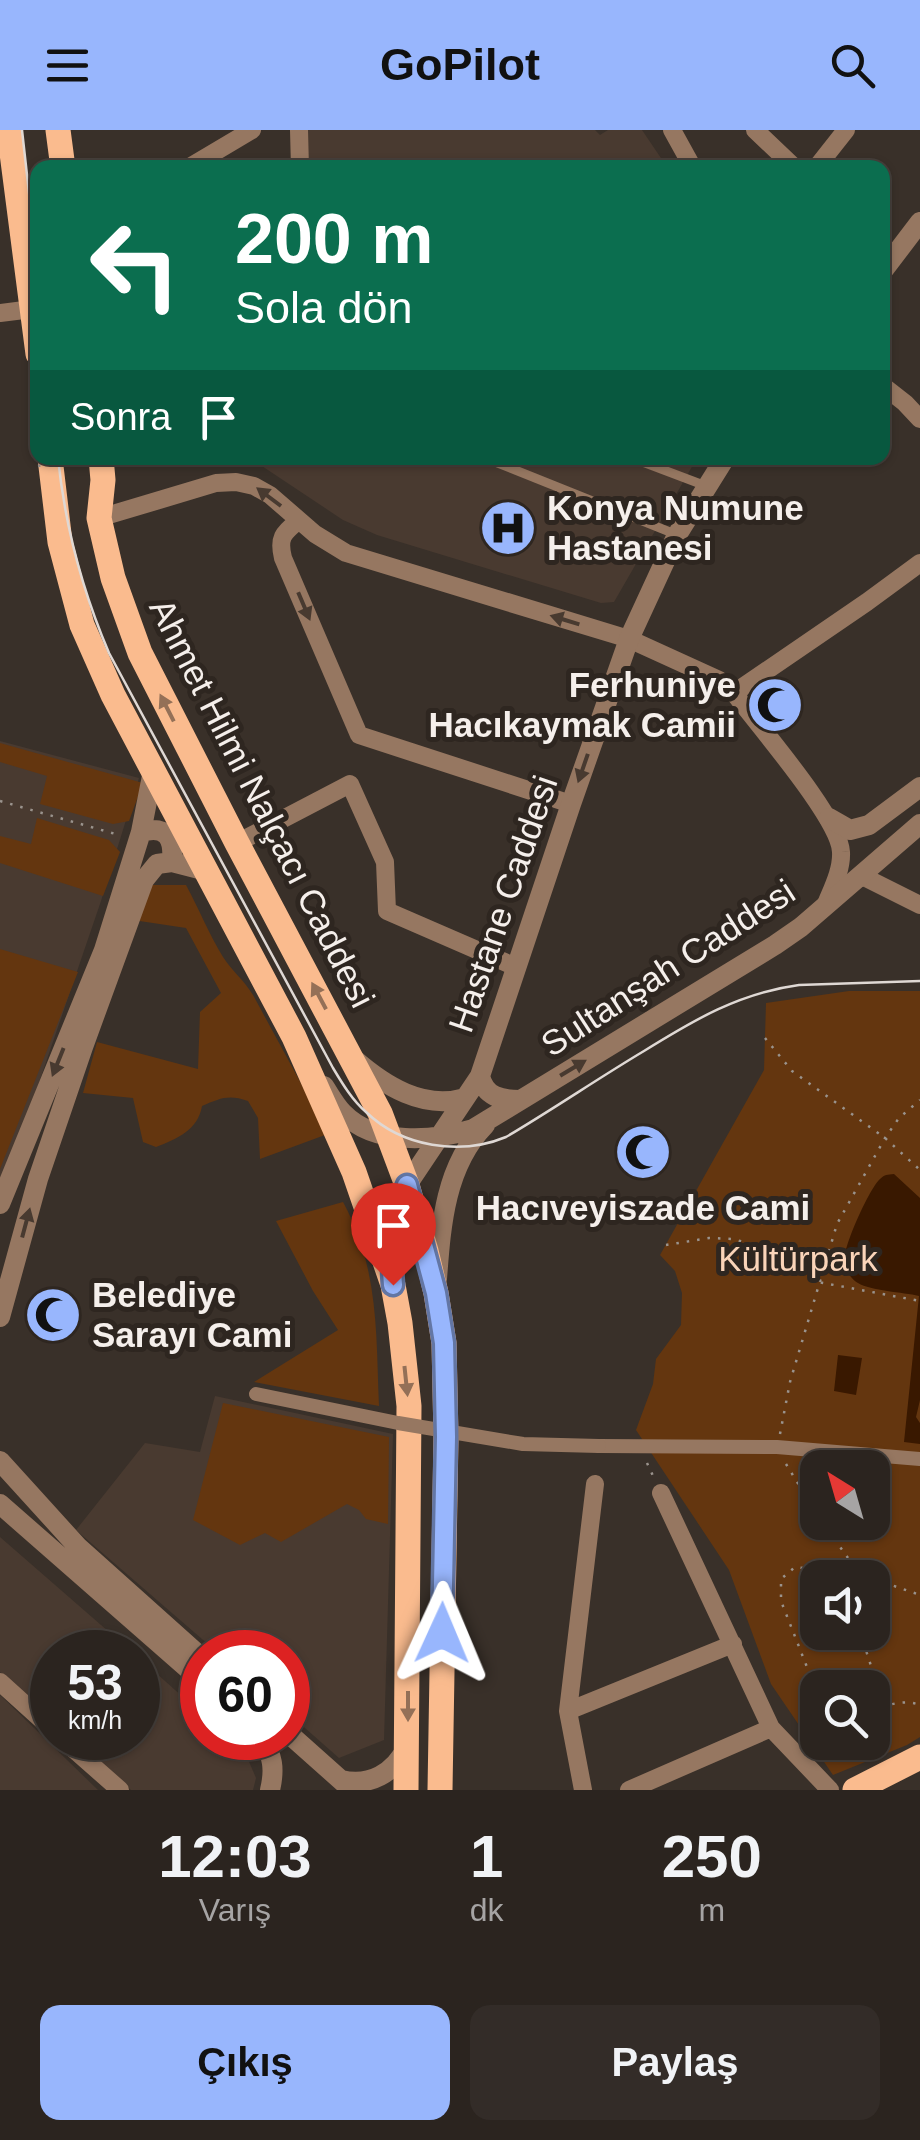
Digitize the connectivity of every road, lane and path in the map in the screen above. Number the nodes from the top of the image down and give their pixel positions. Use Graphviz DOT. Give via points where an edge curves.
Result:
graph roads {
  1 [pos="9,130"];
  2 [pos="58,130"];
  3 [pos="252,130"];
  4 [pos="299,130"];
  5 [pos="754,130"];
  6 [pos="846,130"];
  7 [pos="675,131"];
  8 [pos="62,160"];
  9 [pos="201,160"];
  10 [pos="300,160"];
  11 [pos="689,160"];
  12 [pos="786,160"];
  13 [pos="822,160"];
  14 [pos="920,222"];
  15 [pos="890,261"];
  16 [pos="30,293"];
  17 [pos="30,309"];
  18 [pos="0,313"];
  19 [pos="913,398"];
  20 [pos="920,419"];
  21 [pos="45,465"];
  22 [pos="101,465"];
  23 [pos="502,465"];
  24 [pos="650,465"];
  25 [pos="720,465"];
  26 [pos="706,486"];
  27 [pos="98,518"];
  28 [pos="298,521"];
  29 [pos="677,535"];
  30 [pos="920,563"];
  31 [pos="628,639"];
  32 [pos="734,693"];
  33 [pos="153,771"];
  34 [pos="920,787"];
  35 [pos="0,800"];
  36 [pos="571,804"];
  37 [pos="830,818"];
  38 [pos="920,824"];
  39 [pos="139,836"];
  40 [pos="237,842"];
  41 [pos="884,856"];
  42 [pos="172,862"];
  43 [pos="207,871"];
  44 [pos="858,877"];
  45 [pos="885,887"];
  46 [pos="826,904"];
  47 [pos="920,905"];
  48 [pos="516,967"];
  49 [pos="294,1037"];
  50 [pos="765,1038"];
  51 [pos="351,1057"];
  52 [pos="480,1076"];
  53 [pos="465,1098"];
  54 [pos="520,1100"];
  55 [pos="920,1100"];
  56 [pos="490,1120"];
  57 [pos="385,1124"];
  58 [pos="438,1138"];
  59 [pos="885,1138"];
  60 [pos="920,1170"];
  61 [pos="407,1185"];
  62 [pos="0,1204"];
  63 [pos="666,1245"];
  64 [pos="818,1282"];
  65 [pos="393,1285"];
  66 [pos="436,1293"];
  67 [pos="919,1301"];
  68 [pos="0,1318"];
  69 [pos="256,1394"];
  70 [pos="639,1446"];
  71 [pos="777,1448"];
  72 [pos="920,1459"];
  73 [pos="0,1461"];
  74 [pos="595,1484"];
  75 [pos="800,1489"];
  76 [pos="661,1493"];
  77 [pos="0,1504"];
  78 [pos="835,1540"];
  79 [pos="850,1560"];
  80 [pos="800,1567"];
  81 [pos="890,1584"];
  82 [pos="920,1595"];
  83 [pos="180,1638"];
  84 [pos="733,1644"];
  85 [pos="800,1649"];
  86 [pos="180,1662"];
  87 [pos="0,1682"];
  88 [pos="890,1704"];
  89 [pos="920,1705"];
  90 [pos="30,1710"];
  91 [pos="568,1711"];
  92 [pos="770,1728"];
  93 [pos="408,1745"];
  94 [pos="310,1753"];
  95 [pos="920,1757"];
  96 [pos="87,1760"];
  97 [pos="272,1760"];
  98 [pos="346,1785"];
  99 [pos="120,1790"];
  100 [pos="270,1790"];
  101 [pos="406,1790"];
  102 [pos="440,1790"];
  103 [pos="583,1790"];
  104 [pos="629,1790"];
  105 [pos="830,1790"];
  106 [pos="854,1790"];
  1 -- 16 [label="main road"];
  2 -- 8 [label="main road"];
  3 -- 9 [label="street"];
  4 -- 10 [label="street"];
  5 -- 12 [label="street"];
  6 -- 13 [label="street"];
  7 -- 11 [label="street"];
  14 -- 15 [label="street"];
  17 -- 18 [label="street"];
  19 -- 20 [label="street"];
  21 -- 33 [label="main road" via="82,625"];
  22 -- 27 [label="main road, Ahmet Hilmi Nalçacı Caddesi"];
  23 -- 29 [label="lane"];
  24 -- 26 [label="lane"];
  25 -- 26 [label="street, Hastane Caddesi"];
  26 -- 29 [label="street, Hastane Caddesi"];
  28 -- 27 [label="street, one-way" via="270,494 236,482"];
  40 -- 27 [label="main road, Ahmet Hilmi Nalçacı Caddesi, one-way" via="140,653"];
  31 -- 28 [label="street, one-way" via="364,560"];
  28 -- 36 [label="street, one-way" via="286,530 282,558 359,735"];
  29 -- 31 [label="street, Hastane Caddesi"];
  30 -- 32 [label="street"];
  31 -- 32 [label="street"];
  31 -- 36 [label="street, Hastane Caddesi, one-way"];
  32 -- 37 [label="street"];
  33 -- 39 [label="street"];
  33 -- 43 [label="main road"];
  34 -- 37 [label="street" via="869,825 850,830"];
  35 -- 39 [label="path"];
  36 -- 48 [label="street, Hastane Caddesi"];
  37 -- 46 [label="street" via="842,851"];
  38 -- 41 [label="street, Sultanşah Caddesi"];
  39 -- 42 [label="street" via="152,829 165,833"];
  39 -- 62 [label="street, one-way" via="104,950"];
  40 -- 48 [label="street" via="350,784 385,862 387,912"];
  51 -- 40 [label="main road, Ahmet Hilmi Nalçacı Caddesi, one-way"];
  41 -- 44 [label="street, Sultanşah Caddesi"];
  41 -- 45 [label="street"];
  42 -- 43 [label="street"];
  68 -- 42 [label="street, one-way" via="38,1179 144,880 157,864"];
  43 -- 49 [label="main road"];
  44 -- 45 [label="street"];
  44 -- 46 [label="street, Sultanşah Caddesi"];
  45 -- 47 [label="street"];
  54 -- 46 [label="street, Sultanşah Caddesi, one-way" via="775,945"];
  48 -- 52 [label="street, Hastane Caddesi"];
  49 -- 57 [label="street" via="344,1114 364,1128"];
  49 -- 65 [label="main road" via="354,1172"];
  50 -- 59 [label="path" via="792,1071"];
  51 -- 53 [label="street" via="422,1100"];
  51 -- 57 [label="main road, Ahmet Hilmi Nalçacı Caddesi"];
  52 -- 53 [label="street, Hastane Caddesi"];
  52 -- 54 [label="street" via="492,1096"];
  53 -- 58 [label="street, Hastane Caddesi"];
  54 -- 56 [label="street, Sultanşah Caddesi"];
  55 -- 59 [label="path"];
  56 -- 58 [label="street"];
  56 -- 66 [label="street" via="455,1171"];
  57 -- 58 [label="street"];
  57 -- 61 [label="main road, Ahmet Hilmi Nalçacı Caddesi"];
  58 -- 61 [label="street, Hastane Caddesi"];
  59 -- 60 [label="path"];
  59 -- 64 [label="path" via="837,1224"];
  61 -- 65 [label="street, Hastane Caddesi" via="391,1241"];
  61 -- 66 [label="main road, Ahmet Hilmi Nalçacı Caddesi"];
  63 -- 64 [label="path" via="709,1238 759,1244 792,1259"];
  64 -- 67 [label="path"];
  64 -- 71 [label="path"];
  65 -- 93 [label="main road, one-way" via="409,1406"];
  66 -- 102 [label="main road, Ahmet Hilmi Nalçacı Caddesi" via="446,1437"];
  69 -- 70 [label="street, bridge" via="523,1444"];
  70 -- 71 [label="street"];
  70 -- 76 [label="path"];
  71 -- 72 [label="street"];
  71 -- 75 [label="path"];
  73 -- 83 [label="street" via="78,1547"];
  74 -- 91 [label="street"];
  76 -- 84 [label="street"];
  77 -- 86 [label="street"];
  78 -- 79 [label="path"];
  80 -- 85 [label="path" via="781,1579 781,1601"];
  81 -- 82 [label="path"];
  84 -- 91 [label="street"];
  84 -- 92 [label="street"];
  87 -- 90 [label="street"];
  88 -- 89 [label="path"];
  91 -- 103 [label="street"];
  92 -- 104 [label="street"];
  92 -- 105 [label="street"];
  93 -- 98 [label="street" via="384,1774"];
  93 -- 101 [label="main road"];
  94 -- 98 [label="street"];
  95 -- 106 [label="main road"];
  96 -- 99 [label="street"];
  97 -- 100 [label="street"];
}
